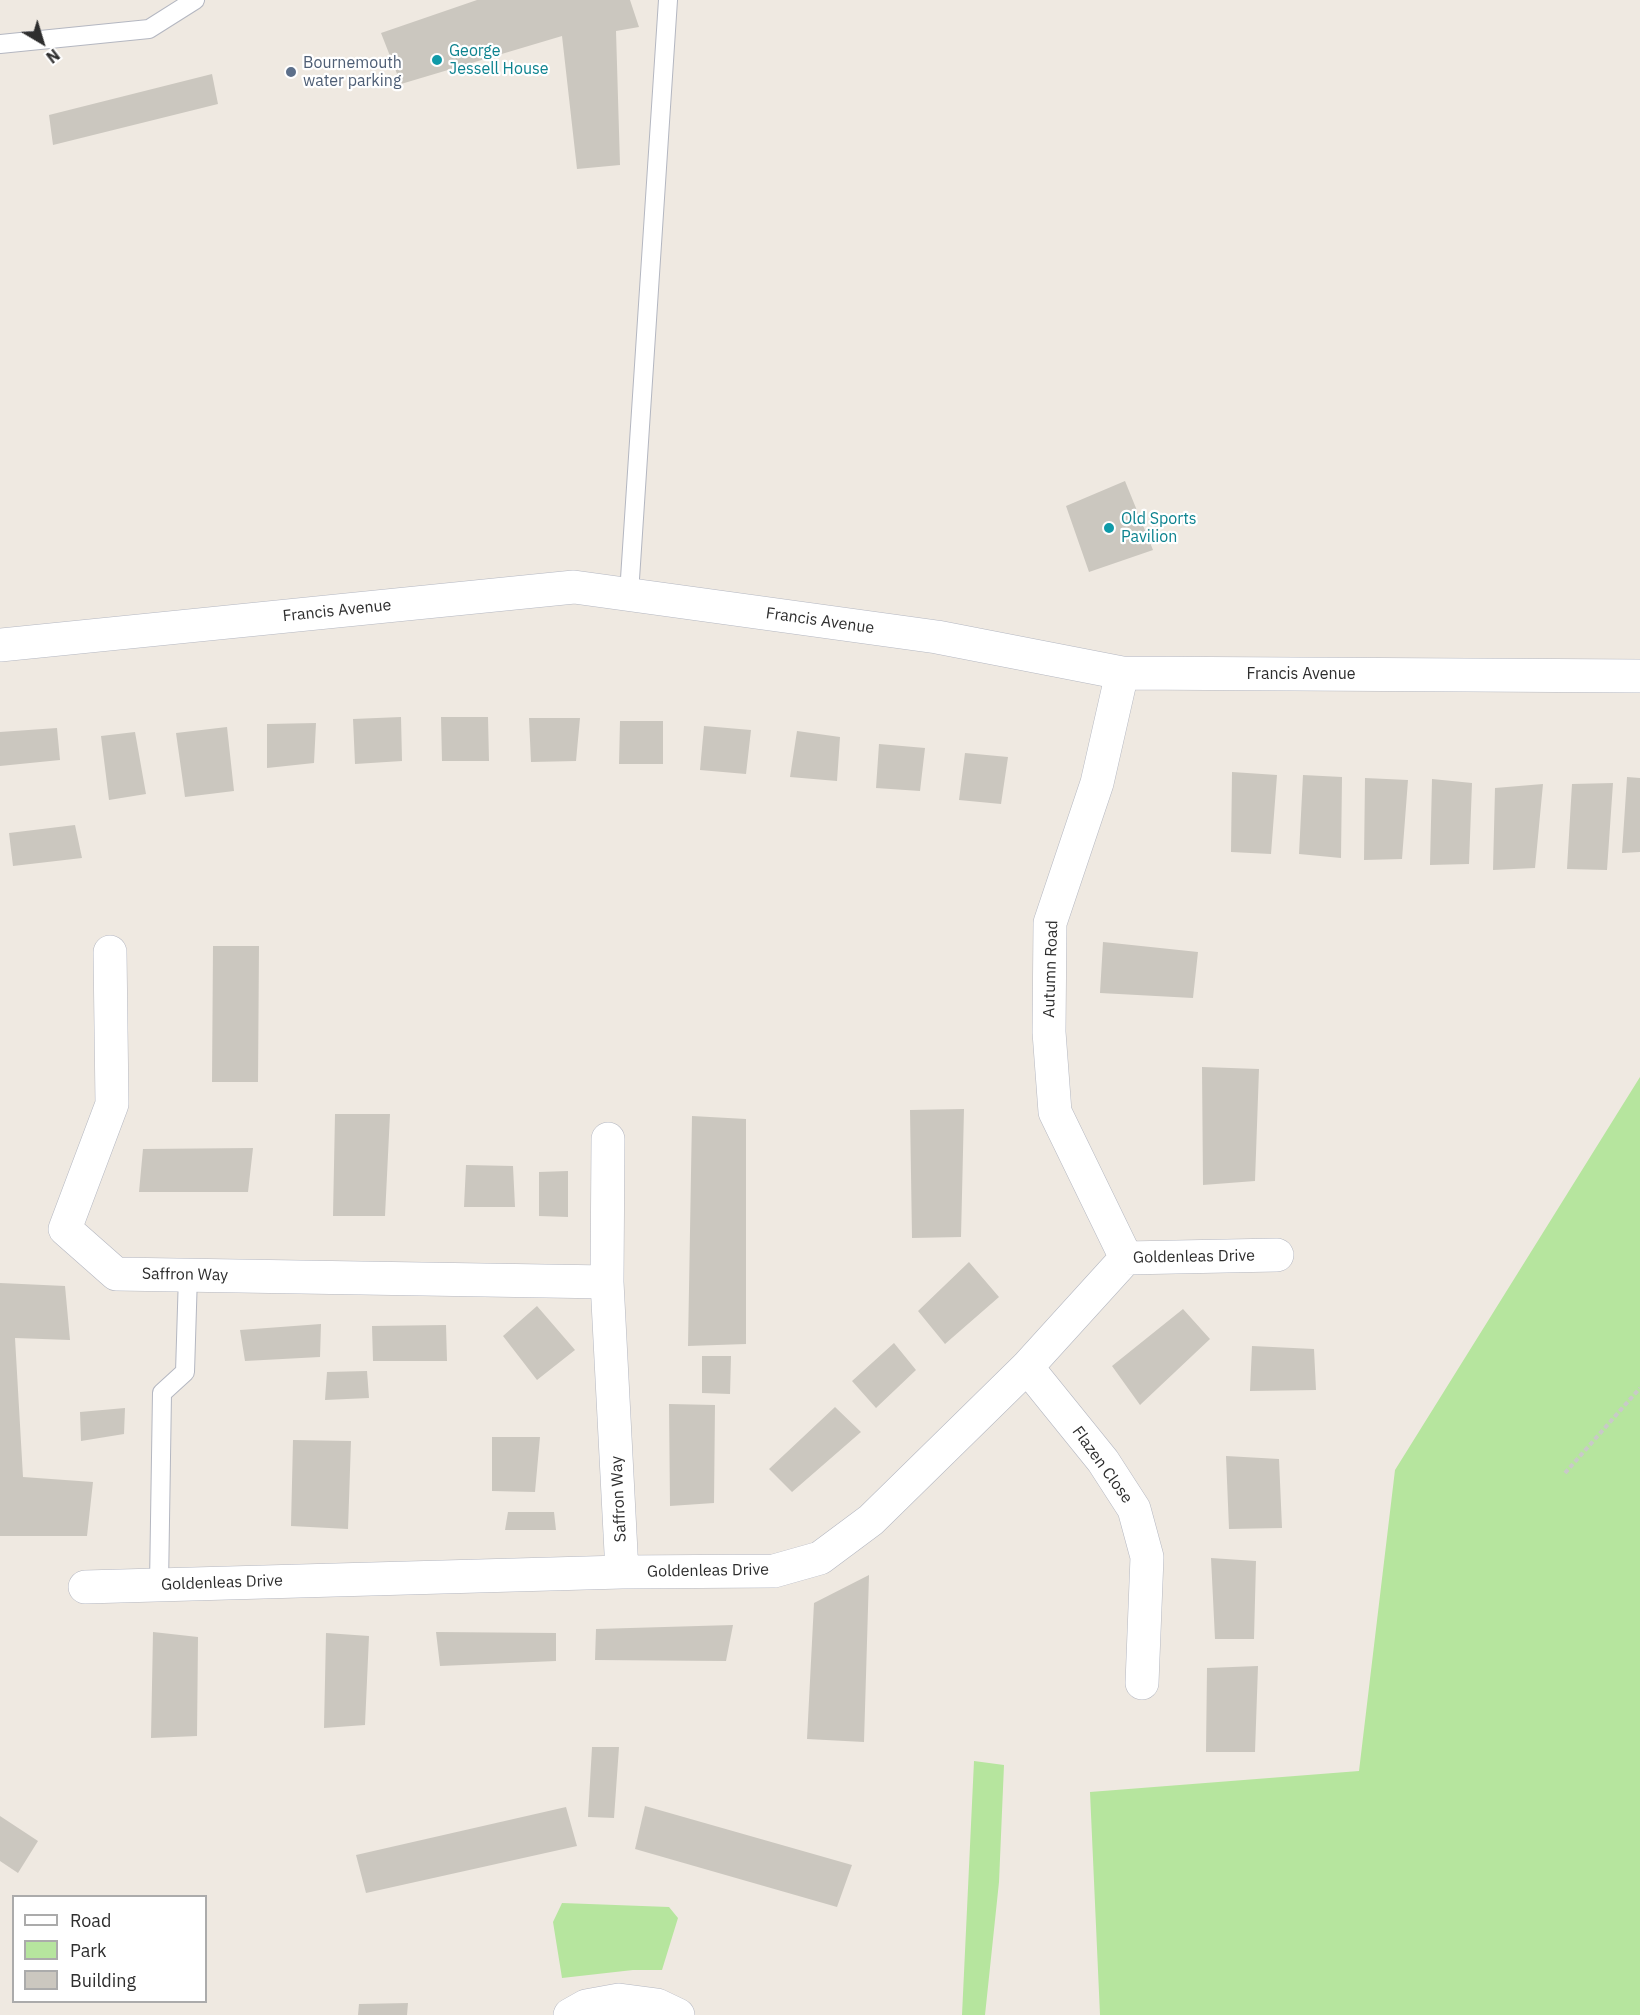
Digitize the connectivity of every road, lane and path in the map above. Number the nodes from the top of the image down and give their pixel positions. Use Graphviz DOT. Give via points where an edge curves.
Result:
graph roads {
  1 [pos="195,0"];
  2 [pos="668,0"];
  3 [pos="0,44"];
  4 [pos="629,594"];
  5 [pos="0,645"];
  6 [pos="1122,673"];
  7 [pos="1640,676"];
  8 [pos="110,952"];
  9 [pos="608,1139"];
  10 [pos="1277,1255"];
  11 [pos="1126,1258"];
  12 [pos="188,1275"];
  13 [pos="607,1282"];
  14 [pos="1027,1367"];
  15 [pos="1640,1389"];
  16 [pos="1565,1473"];
  17 [pos="622,1572"];
  18 [pos="159,1585"];
  19 [pos="85,1587"];
  20 [pos="1142,1683"];
  21 [pos="570,2015"];
  22 [pos="678,2015"];
  1 -- 3 [label="lane" via="149,29"];
  2 -- 4 [label="lane"];
  4 -- 5 [label="street, Francis Avenue" via="574,587"];
  4 -- 6 [label="street, Francis Avenue" via="937,637"];
  6 -- 7 [label="street, Francis Avenue"];
  6 -- 11 [label="street, Autumn Road" via="1097,783 1050,922 1049,1032 1055,1112"];
  8 -- 12 [label="street, Saffron Way" via="112,1104 65,1229 116,1274"];
  9 -- 13 [label="street, Saffron Way"];
  10 -- 11 [label="street, Goldenleas Drive"];
  11 -- 14 [label="street, Goldenleas Drive"];
  12 -- 13 [label="street, Saffron Way"];
  12 -- 18 [label="lane" via="185,1372 162,1394"];
  13 -- 17 [label="street, Saffron Way"];
  14 -- 17 [label="street, Goldenleas Drive" via="871,1521 820,1558 774,1571"];
  14 -- 20 [label="street, Flazen Close" via="1103,1461 1134,1509 1147,1557"];
  15 -- 16 [label="path"];
  17 -- 18 [label="street, Goldenleas Drive"];
  18 -- 19 [label="street, Goldenleas Drive"];
  21 -- 22 [label="street" via="586,2006 619,2000 657,2005"];
}
